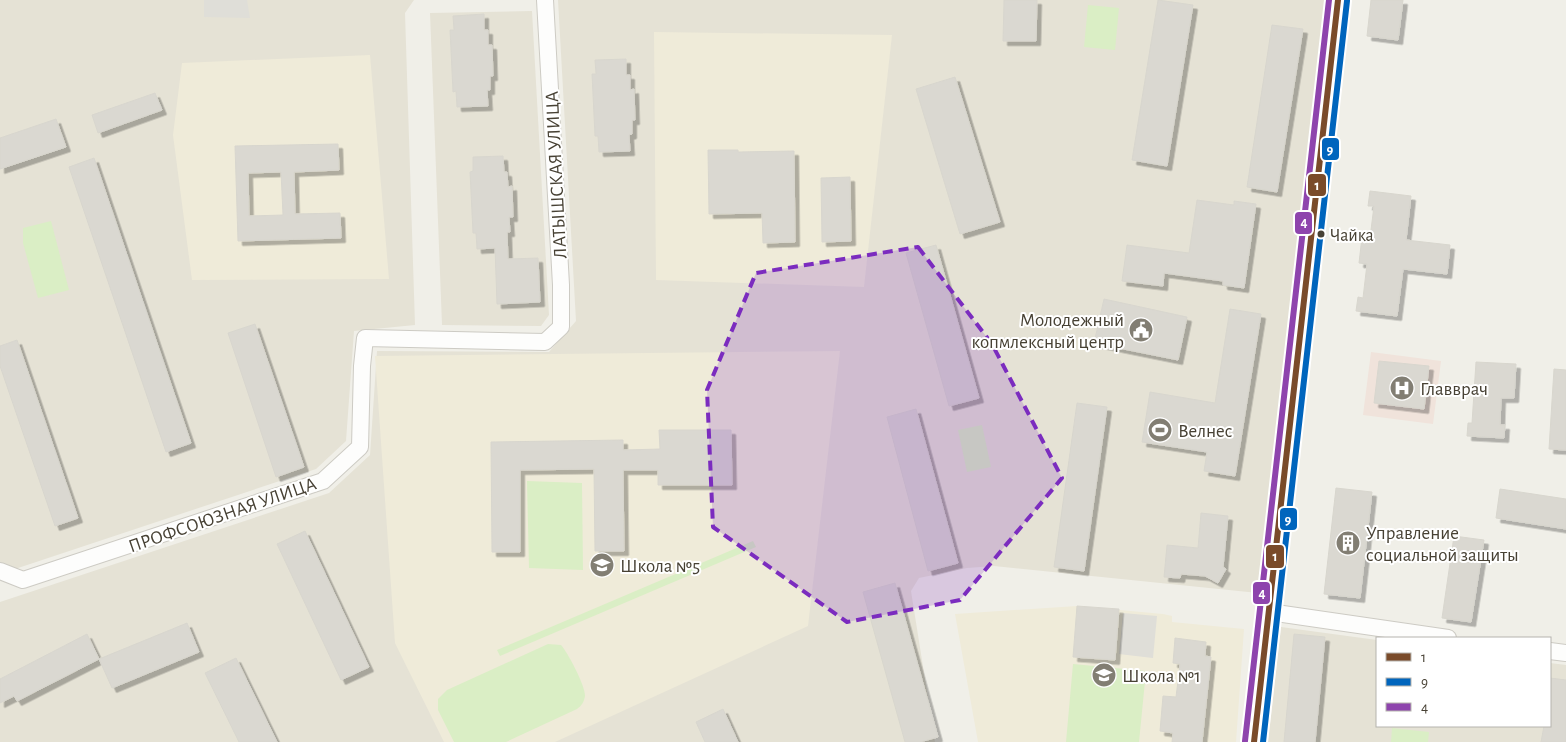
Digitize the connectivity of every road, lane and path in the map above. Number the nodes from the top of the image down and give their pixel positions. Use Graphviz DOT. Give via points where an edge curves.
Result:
graph roads {
  1 [pos="545,0"];
  2 [pos="1338,0"];
  3 [pos="545,342"];
  4 [pos="0,571"];
  5 [pos="1269,612"];
  6 [pos="1441,637"];
  7 [pos="1551,651"];
  8 [pos="1566,653"];
  9 [pos="1254,742"];
  1 -- 3 [label="street, ЛАТЫШСКАЯ УЛИЦА" via="561,310 561,327"];
  2 -- 5 [label="street"];
  3 -- 4 [label="street, ПРОФСОЮЗНАЯ УЛИЦА" via="366,338 360,447 322,481 24,580"];
  5 -- 6 [label="street"];
  5 -- 9 [label="street"];
  7 -- 8 [label="street"];
}
